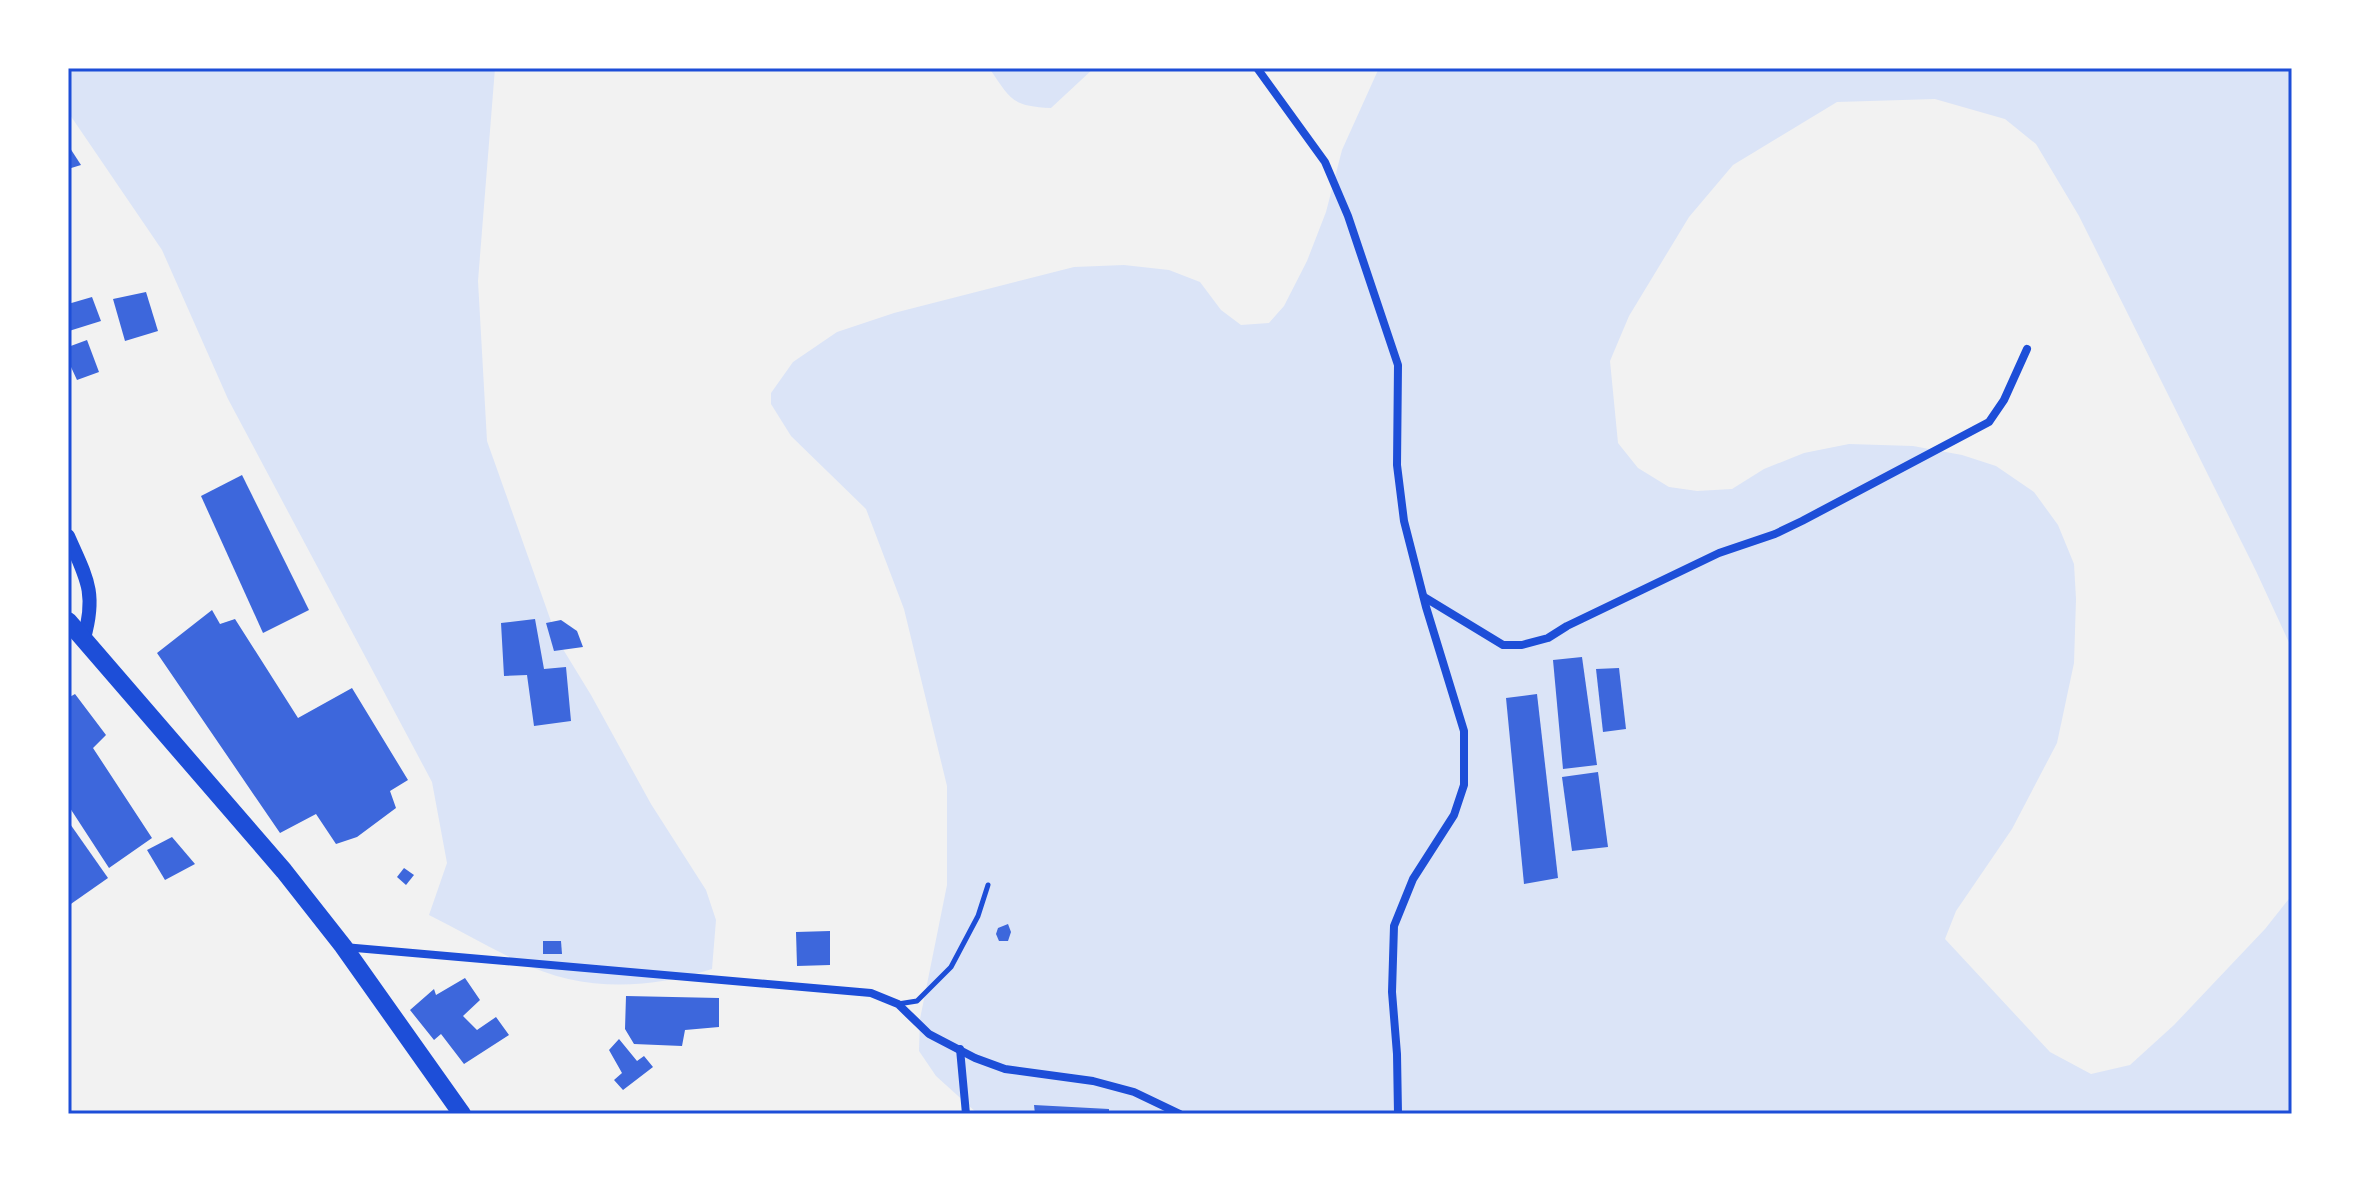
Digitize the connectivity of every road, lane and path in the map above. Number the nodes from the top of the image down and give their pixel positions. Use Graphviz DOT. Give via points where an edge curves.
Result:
graph roads {
  1 [pos="1257,68"];
  2 [pos="2027,349"];
  3 [pos="68,536"];
  4 [pos="1424,597"];
  5 [pos="68,621"];
  6 [pos="84,638"];
  7 [pos="988,885"];
  8 [pos="343,946"];
  9 [pos="898,1004"];
  10 [pos="960,1049"];
  11 [pos="462,1114"];
  12 [pos="966,1114"];
  13 [pos="1180,1114"];
  14 [pos="1398,1114"];
  1 -- 4 [label="street" via="1325,162 1398,365 1397,465 1404,521"];
  2 -- 4 [label="street" via="1989,422 1802,521 1719,553 1548,638 1503,645"];
  3 -- 6 [label="street" via="90,586"];
  4 -- 14 [label="street" via="1464,731 1464,785 1454,815 1413,879 1394,926"];
  5 -- 6 [label="highway"];
  6 -- 8 [label="highway"];
  7 -- 9 [label="lane" via="951,967 917,1001"];
  8 -- 9 [label="street" via="871,993"];
  8 -- 11 [label="highway"];
  9 -- 10 [label="street" via="929,1034"];
  10 -- 12 [label="street"];
  10 -- 13 [label="street" via="1005,1069 1134,1092"];
}
